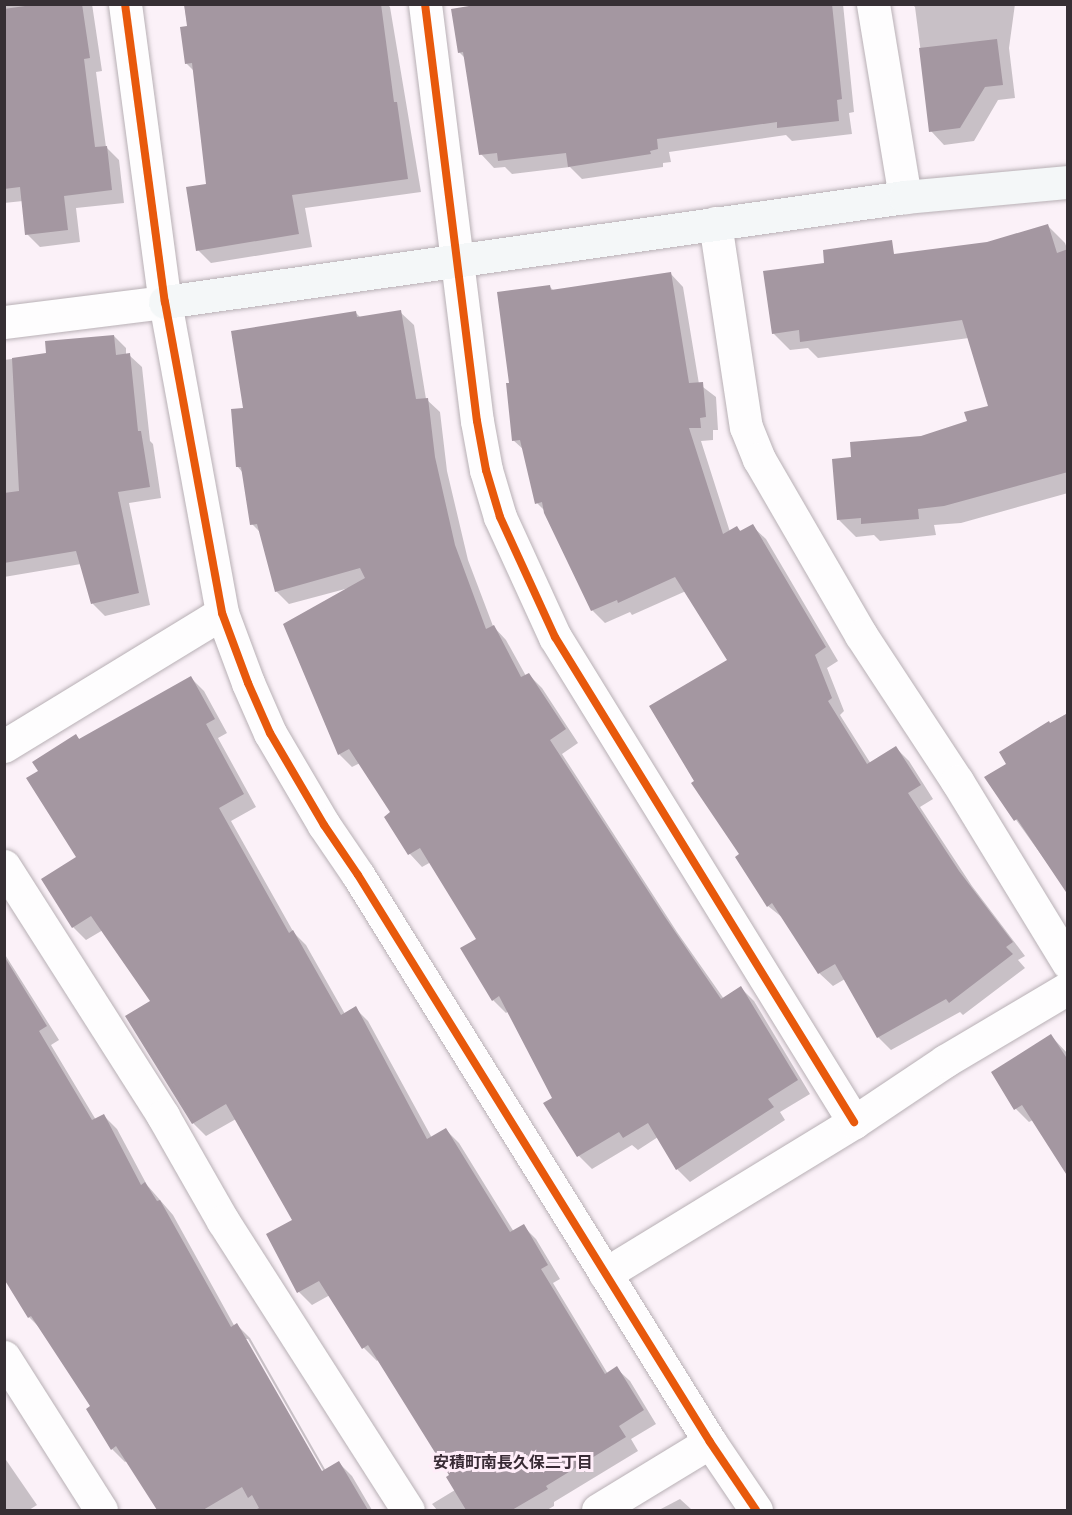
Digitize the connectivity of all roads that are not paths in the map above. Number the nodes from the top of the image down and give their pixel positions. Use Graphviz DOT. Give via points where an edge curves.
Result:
graph roads {
  1 [pos="125,4"];
  2 [pos="425,4"];
  3 [pos="873,4"];
  4 [pos="1068,182"];
  5 [pos="905,197"];
  6 [pos="715,223"];
  7 [pos="456,261"];
  8 [pos="165,302"];
  9 [pos="4,322"];
  10 [pos="222,613"];
  11 [pos="4,746"];
  12 [pos="4,866"];
  13 [pos="1068,963"];
  14 [pos="1068,988"];
  15 [pos="854,1122"];
  16 [pos="605,1274"];
  17 [pos="4,1357"];
  18 [pos="710,1442"];
  19 [pos="101,1510"];
  20 [pos="408,1510"];
  21 [pos="598,1510"];
  22 [pos="756,1510"];
  1 -- 8 [label="street"];
  2 -- 7 [label="street"];
  3 -- 5 [label="street"];
  4 -- 5 [label="street"];
  5 -- 6 [label="street"];
  6 -- 7 [label="street"];
  6 -- 13 [label="street" via="746,427 759,459 861,635 957,781"];
  7 -- 8 [label="street"];
  7 -- 15 [label="street" via="486,470 500,517 534,596 561,647"];
  8 -- 9 [label="street"];
  8 -- 10 [label="street"];
  10 -- 11 [label="street"];
  10 -- 16 [label="street" via="270,733 298,783"];
  12 -- 20 [label="street" via="163,1116 223,1221"];
  14 -- 15 [label="street" via="945,1061"];
  15 -- 16 [label="street"];
  16 -- 18 [label="street"];
  17 -- 19 [label="street"];
  18 -- 21 [label="street"];
  18 -- 22 [label="street"];
}
